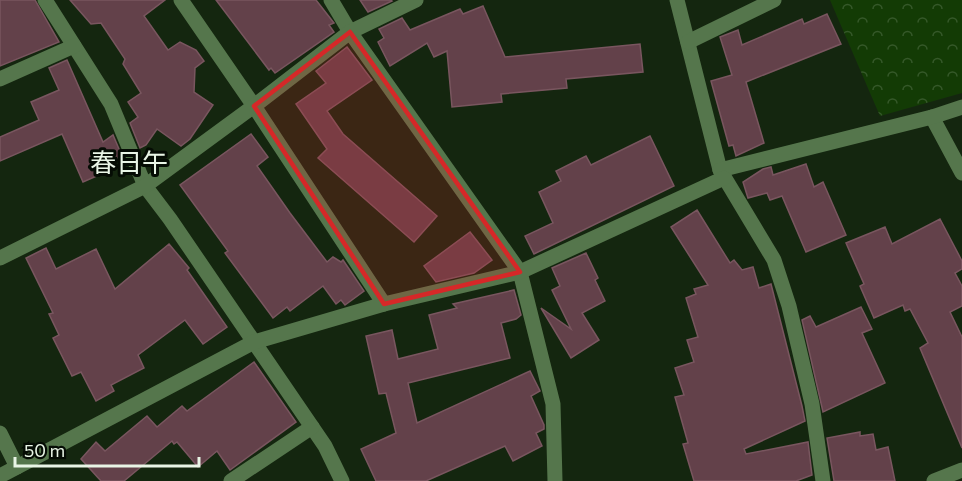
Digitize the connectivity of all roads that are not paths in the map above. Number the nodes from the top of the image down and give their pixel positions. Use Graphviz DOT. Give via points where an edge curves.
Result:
graph roads {
  1 [pos="45,0"];
  2 [pos="180,0"];
  3 [pos="331,0"];
  4 [pos="416,0"];
  5 [pos="677,0"];
  6 [pos="774,0"];
  7 [pos="350,32"];
  8 [pos="688,42"];
  9 [pos="74,46"];
  10 [pos="0,79"];
  11 [pos="255,106"];
  12 [pos="962,107"];
  13 [pos="932,117"];
  14 [pos="962,173"];
  15 [pos="722,174"];
  16 [pos="145,186"];
  17 [pos="0,258"];
  18 [pos="520,273"];
  19 [pos="384,304"];
  20 [pos="254,342"];
  21 [pos="312,427"];
  22 [pos="0,433"];
  23 [pos="17,467"];
  24 [pos="962,470"];
  25 [pos="0,476"];
  26 [pos="821,480"];
  27 [pos="231,481"];
  28 [pos="342,481"];
  29 [pos="555,481"];
  30 [pos="934,481"];
  1 -- 9 [label="street"];
  2 -- 11 [label="street"];
  3 -- 7 [label="street"];
  4 -- 7 [label="street"];
  5 -- 8 [label="street"];
  6 -- 8 [label="street"];
  7 -- 11 [label="street"];
  7 -- 18 [label="street"];
  8 -- 15 [label="street"];
  9 -- 10 [label="street"];
  9 -- 16 [label="street" via="111,104"];
  11 -- 16 [label="street"];
  11 -- 19 [label="street"];
  12 -- 13 [label="street"];
  13 -- 14 [label="street"];
  13 -- 15 [label="street"];
  15 -- 18 [label="street"];
  15 -- 26 [label="street" via="774,260 789,306 812,404"];
  16 -- 17 [label="street"];
  16 -- 20 [label="street"];
  18 -- 19 [label="street"];
  18 -- 29 [label="street" via="553,404"];
  19 -- 20 [label="street"];
  20 -- 21 [label="street"];
  20 -- 23 [label="street"];
  21 -- 27 [label="street"];
  21 -- 28 [label="street"];
  22 -- 23 [label="street"];
  23 -- 25 [label="street"];
  24 -- 30 [label="street"];
}
